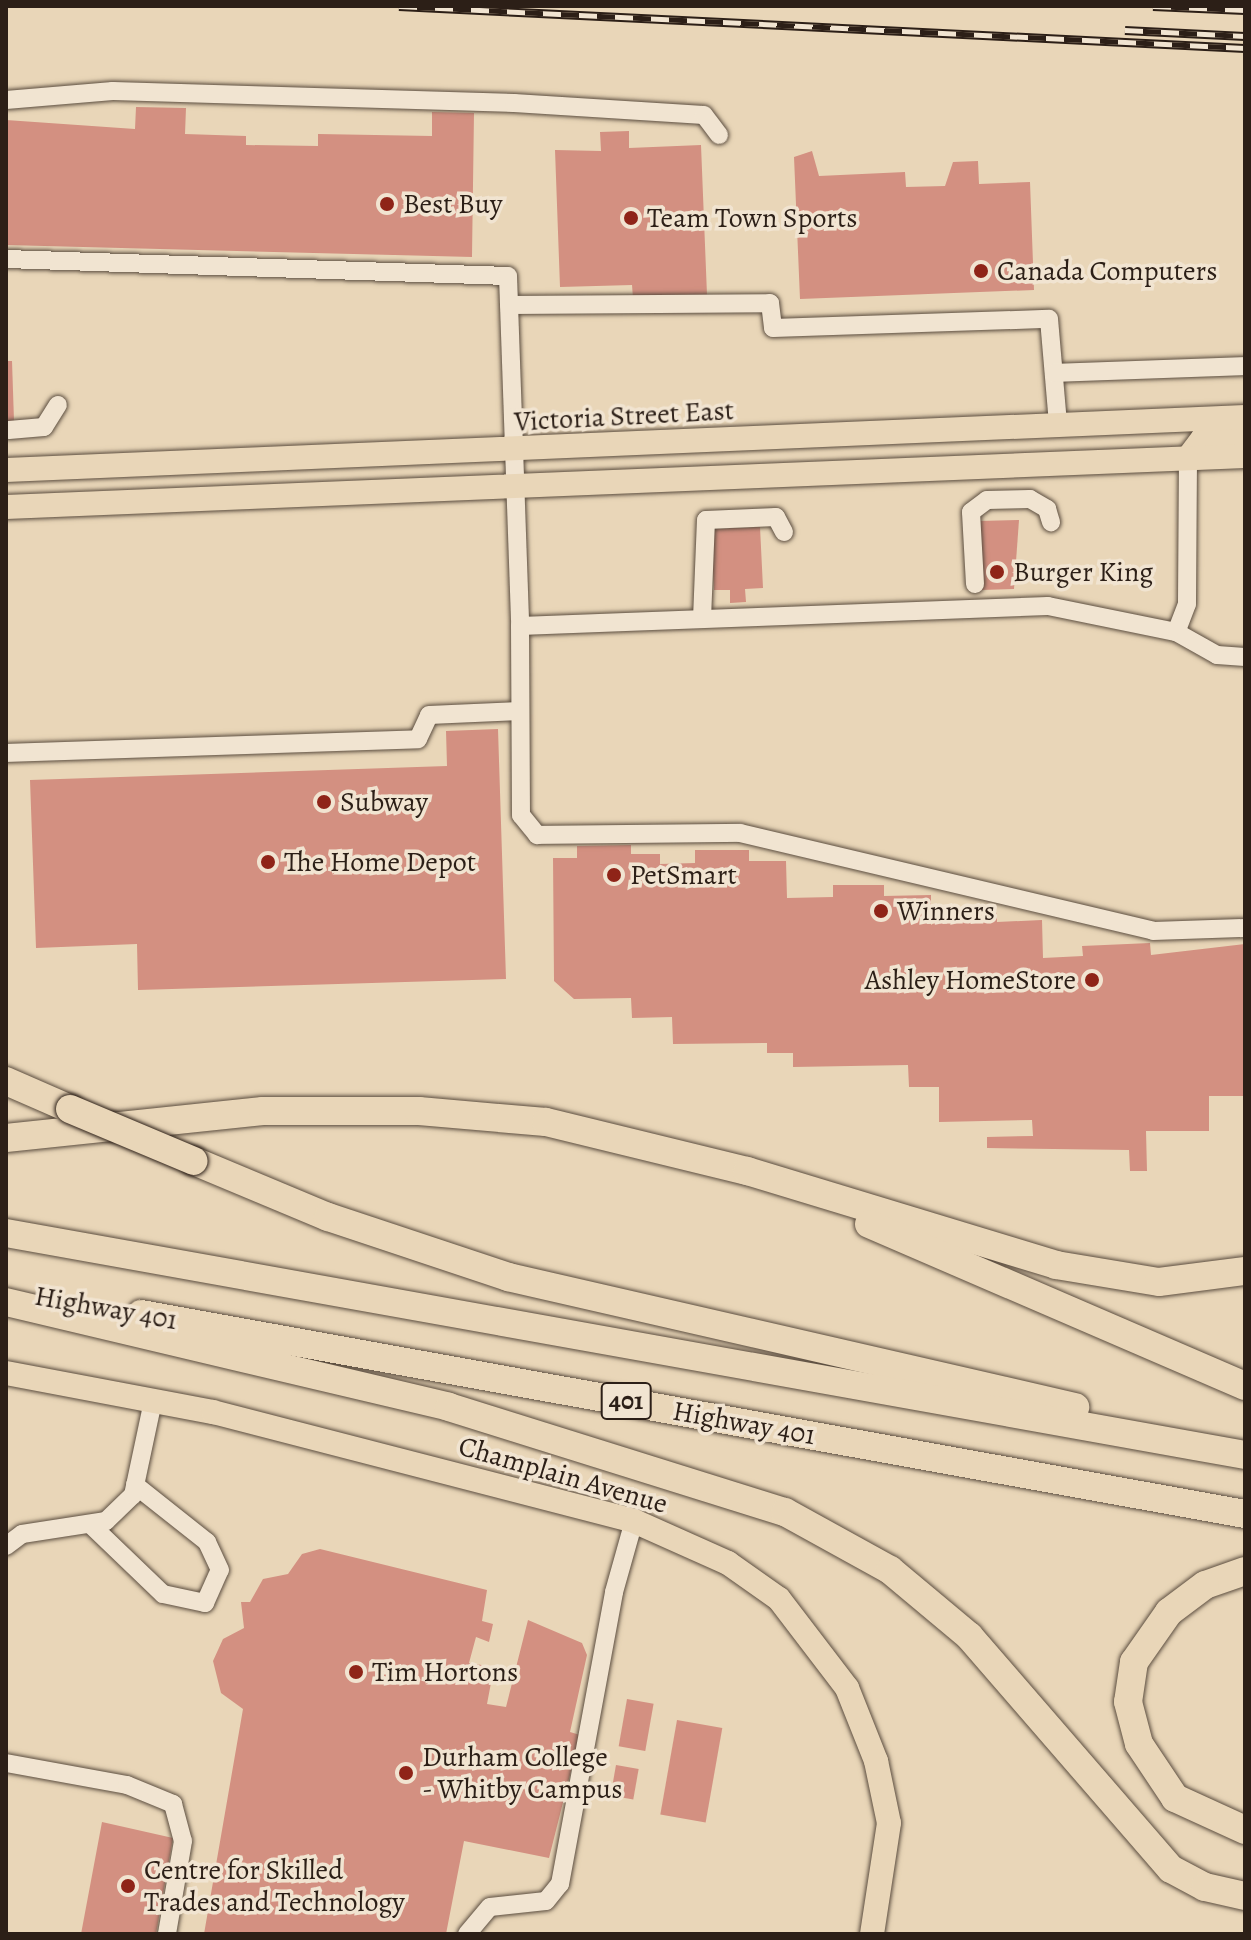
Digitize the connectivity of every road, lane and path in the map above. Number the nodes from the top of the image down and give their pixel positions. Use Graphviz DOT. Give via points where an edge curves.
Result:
graph roads {
  1 [pos="6,100"];
  2 [pos="719,135"];
  3 [pos="6,259"];
  4 [pos="509,305"];
  5 [pos="1245,366"];
  6 [pos="1054,373"];
  7 [pos="58,405"];
  8 [pos="1245,417"];
  9 [pos="1058,423"];
  10 [pos="9,430"];
  11 [pos="1245,437"];
  12 [pos="510,452"];
  13 [pos="1245,456"];
  14 [pos="1188,458"];
  15 [pos="6,470"];
  16 [pos="512,483"];
  17 [pos="6,507"];
  18 [pos="1051,522"];
  19 [pos="784,532"];
  20 [pos="975,584"];
  21 [pos="702,619"];
  22 [pos="520,626"];
  23 [pos="1176,632"];
  24 [pos="1245,657"];
  25 [pos="520,711"];
  26 [pos="6,753"];
  27 [pos="1245,928"];
  28 [pos="6,1081"];
  29 [pos="6,1138"];
  30 [pos="747,1171"];
  31 [pos="6,1233"];
  32 [pos="1245,1271"];
  33 [pos="6,1290"];
  34 [pos="6,1302"];
  35 [pos="6,1373"];
  36 [pos="1245,1386"];
  37 [pos="153,1401"];
  38 [pos="1245,1454"];
  39 [pos="135,1485"];
  40 [pos="1245,1514"];
  41 [pos="634,1521"];
  42 [pos="90,1524"];
  43 [pos="6,1546"];
  44 [pos="1245,1571"];
  45 [pos="6,1763"];
  46 [pos="1245,1830"];
  47 [pos="1245,1896"];
  48 [pos="167,1934"];
  49 [pos="467,1934"];
  50 [pos="872,1934"];
  1 -- 2 [label="lane" via="113,91 514,103 704,115"];
  3 -- 4 [label="lane" via="508,276"];
  4 -- 6 [label="lane" via="770,303 773,328 1049,319"];
  4 -- 12 [label="lane"];
  5 -- 6 [label="lane"];
  6 -- 9 [label="lane"];
  7 -- 10 [label="lane" via="44,427"];
  8 -- 9 [label="main road, Victoria Street East"];
  9 -- 12 [label="main road, Victoria Street East"];
  11 -- 14 [label="main road" via="1203,438"];
  12 -- 15 [label="main road, Victoria Street East"];
  12 -- 16 [label="lane"];
  13 -- 14 [label="main road"];
  14 -- 16 [label="main road"];
  14 -- 23 [label="lane" via="1187,604"];
  16 -- 17 [label="main road"];
  16 -- 22 [label="lane"];
  18 -- 20 [label="lane" via="1030,499 979,506 971,512"];
  19 -- 21 [label="lane" via="776,517 706,520"];
  21 -- 22 [label="lane"];
  21 -- 23 [label="lane" via="1048,606 1152,632"];
  22 -- 25 [label="lane"];
  23 -- 24 [label="lane" via="1217,655"];
  25 -- 26 [label="lane" via="429,715 418,739"];
  25 -- 27 [label="lane" via="521,815 537,835 740,833 1153,931"];
  28 -- 38 [label="highway, bridge" via="364,1231 508,1277 1092,1410"];
  29 -- 30 [label="highway" via="263,1111 419,1111 546,1122"];
  30 -- 32 [label="highway" via="1056,1265 1159,1282"];
  30 -- 36 [label="highway"];
  31 -- 38 [label="highway, Highway 401 / 401"];
  33 -- 40 [label="highway, Highway 401 / 401"];
  34 -- 47 [label="highway" via="449,1407 785,1512 890,1570 969,1636 1171,1869 1205,1887"];
  35 -- 37 [label="main road, Champlain Avenue"];
  37 -- 39 [label="lane"];
  37 -- 41 [label="main road, Champlain Avenue"];
  39 -- 42 [label="lane" via="106,1521"];
  39 -- 42 [label="lane" via="207,1542 220,1570 205,1603 163,1594"];
  41 -- 49 [label="lane" via="614,1592 560,1884 546,1901 490,1907"];
  41 -- 50 [label="main road, Champlain Avenue" via="728,1563 779,1599 847,1688 876,1761 889,1823"];
  42 -- 43 [label="lane" via="22,1534"];
  44 -- 46 [label="highway" via="1205,1585 1169,1612 1134,1662 1128,1702 1139,1744 1175,1798"];
  45 -- 48 [label="lane" via="127,1785 173,1804 183,1841"];
}
